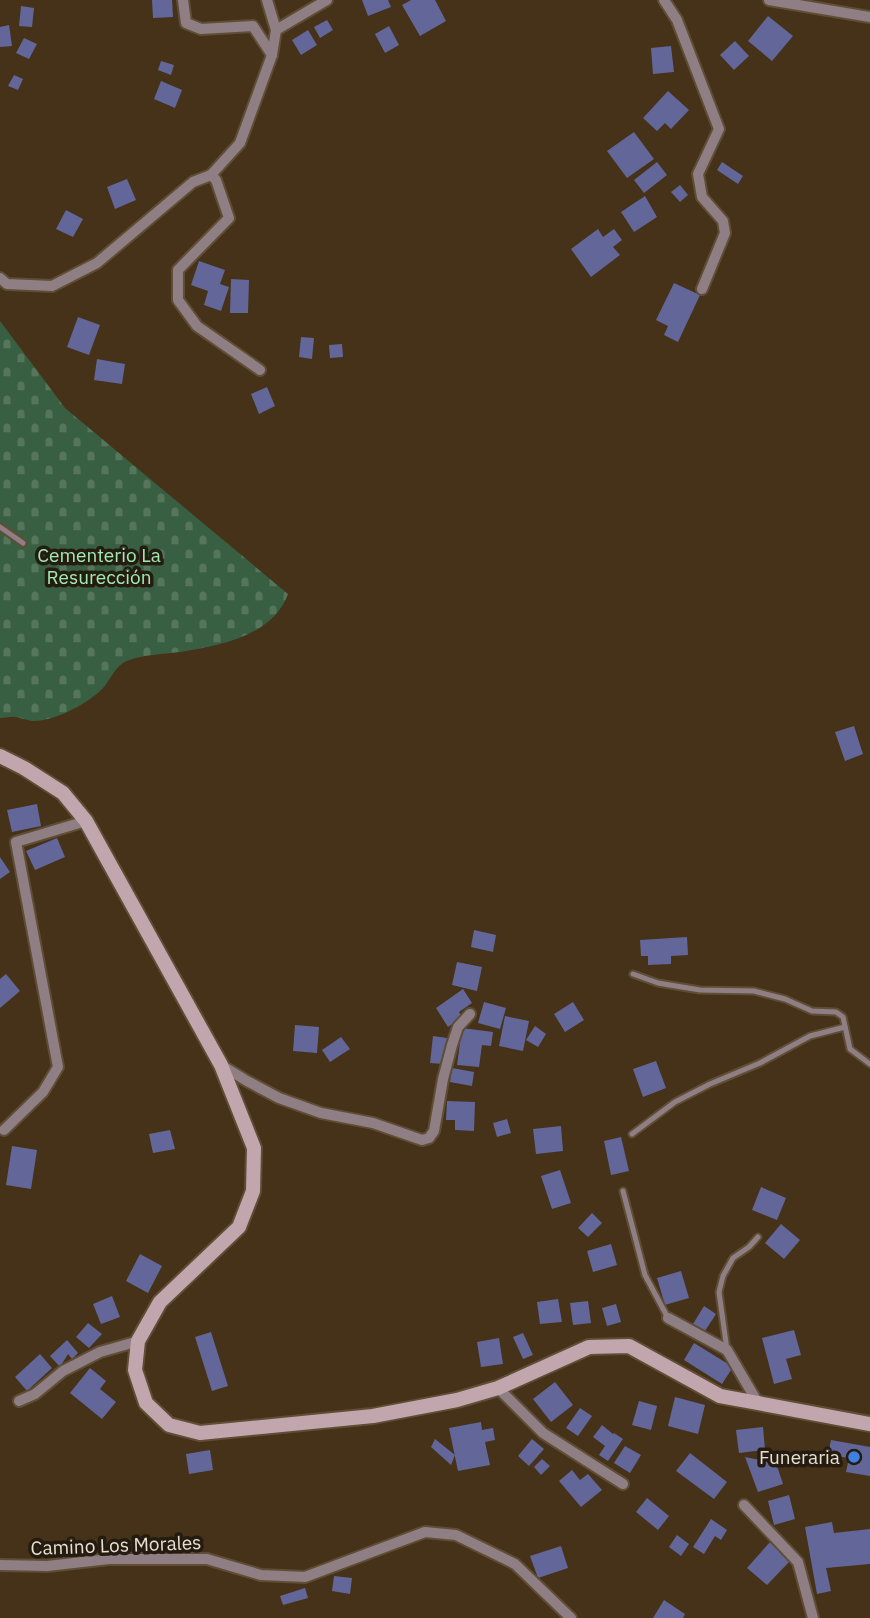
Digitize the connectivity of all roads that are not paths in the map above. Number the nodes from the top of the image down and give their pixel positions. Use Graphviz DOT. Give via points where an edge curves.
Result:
graph roads {
  1 [pos="183,0"];
  2 [pos="267,0"];
  3 [pos="327,0"];
  4 [pos="664,0"];
  5 [pos="769,0"];
  6 [pos="870,17"];
  7 [pos="276,30"];
  8 [pos="272,55"];
  9 [pos="211,175"];
  10 [pos="0,278"];
  11 [pos="702,289"];
  12 [pos="260,370"];
  13 [pos="0,527"];
  14 [pos="23,543"];
  15 [pos="0,756"];
  16 [pos="86,821"];
  17 [pos="633,974"];
  18 [pos="470,1014"];
  19 [pos="845,1027"];
  20 [pos="870,1063"];
  21 [pos="221,1065"];
  22 [pos="4,1130"];
  23 [pos="632,1134"];
  24 [pos="623,1191"];
  25 [pos="758,1237"];
  26 [pos="668,1318"];
  27 [pos="139,1340"];
  28 [pos="727,1350"];
  29 [pos="498,1388"];
  30 [pos="19,1402"];
  31 [pos="758,1403"];
  32 [pos="870,1424"];
  33 [pos="623,1484"];
  34 [pos="744,1504"];
  35 [pos="0,1565"];
  36 [pos="571,1618"];
  37 [pos="813,1618"];
  1 -- 8 [label="street" via="186,23 201,29 253,26"];
  2 -- 7 [label="street"];
  3 -- 7 [label="street"];
  4 -- 11 [label="street" via="677,20 719,129 698,174 702,197 723,221 725,233"];
  5 -- 6 [label="street"];
  7 -- 8 [label="street"];
  8 -- 9 [label="street" via="240,143"];
  9 -- 10 [label="street" via="193,182 97,263 52,286 6,284"];
  9 -- 12 [label="street" via="229,218 178,270 178,300 197,326"];
  13 -- 14 [label="lane"];
  15 -- 16 [label="street" via="63,793"];
  16 -- 21 [label="street"];
  16 -- 22 [label="street" via="16,842 58,1067 43,1093"];
  17 -- 19 [label="lane" via="700,990 754,991 812,1011 836,1012"];
  18 -- 21 [label="street" via="458,1027 452,1045 434,1131 422,1140 279,1098"];
  19 -- 20 [label="lane" via="850,1049"];
  19 -- 23 [label="lane" via="810,1036 710,1084 675,1102"];
  21 -- 27 [label="street" via="254,1148 253,1191 239,1227 160,1302"];
  24 -- 26 [label="lane" via="645,1275"];
  25 -- 28 [label="lane" via="733,1258 723,1276 719,1292"];
  26 -- 28 [label="street"];
  27 -- 29 [label="street" via="135,1370 146,1402 169,1425 201,1433 373,1416"];
  27 -- 30 [label="street" via="100,1352"];
  28 -- 31 [label="street"];
  29 -- 31 [label="street" via="589,1347 629,1346 720,1396"];
  29 -- 33 [label="street" via="544,1433"];
  31 -- 32 [label="street"];
  34 -- 37 [label="street" via="798,1562"];
  35 -- 36 [label="street, Camino Los Morales" via="207,1559 261,1575 305,1577 425,1532 456,1535 515,1564"];
}
